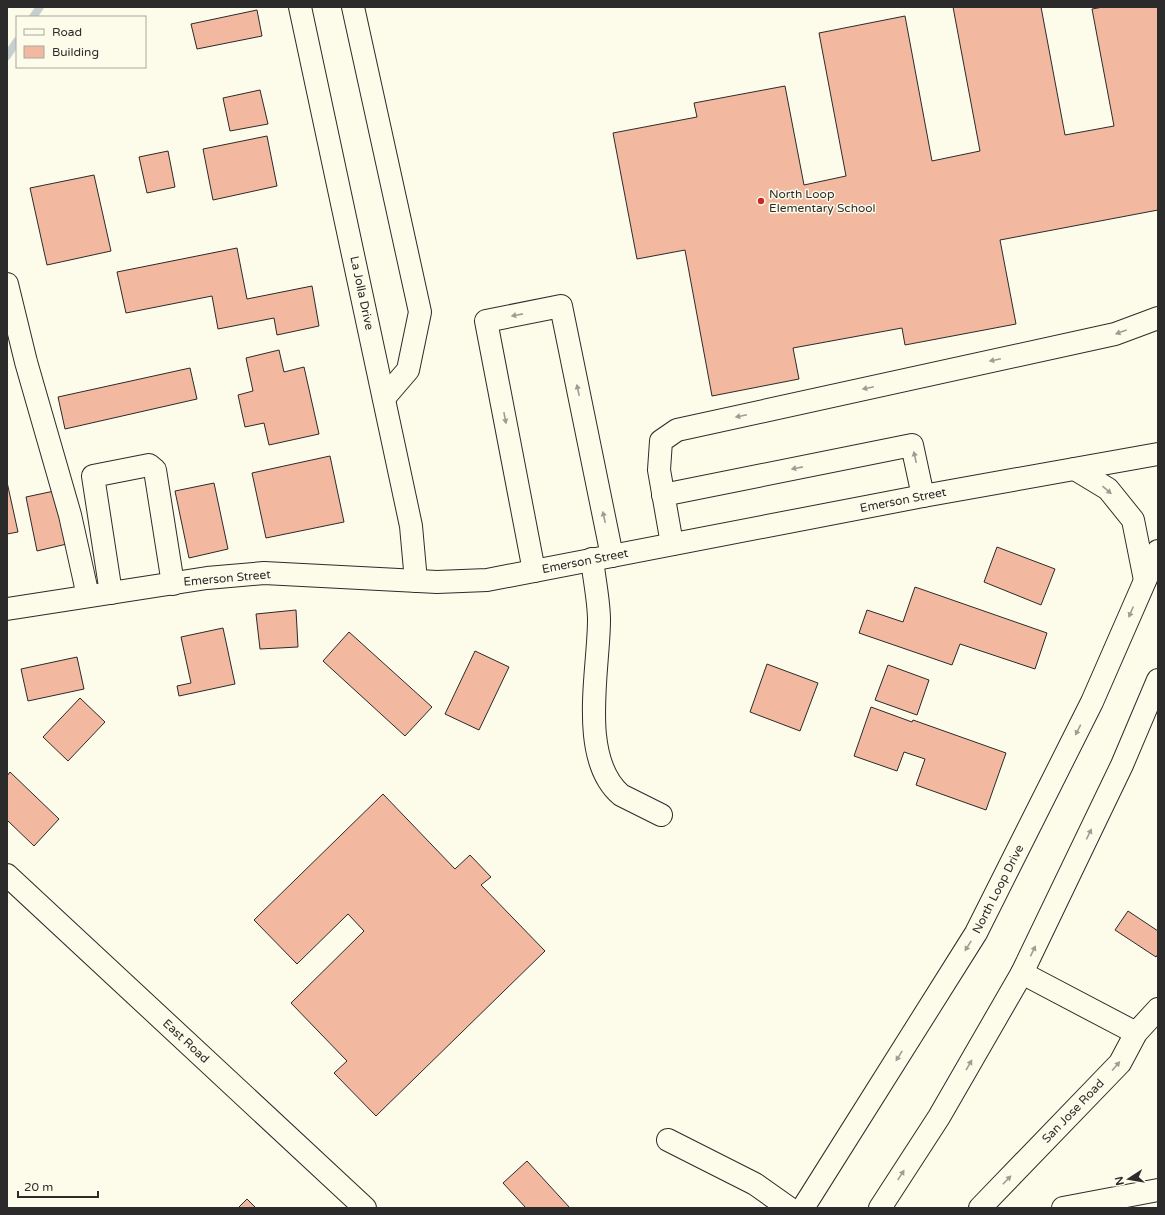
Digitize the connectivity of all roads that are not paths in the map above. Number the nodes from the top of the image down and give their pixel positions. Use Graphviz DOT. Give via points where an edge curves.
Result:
graph roads {
  1 [pos="300,7"];
  2 [pos="353,7"];
  3 [pos="7,284"];
  4 [pos="1158,318"];
  5 [pos="384,398"];
  6 [pos="1158,454"];
  7 [pos="1075,469"];
  8 [pos="663,495"];
  9 [pos="923,496"];
  10 [pos="672,544"];
  11 [pos="1158,550"];
  12 [pos="602,557"];
  13 [pos="534,571"];
  14 [pos="1145,580"];
  15 [pos="416,581"];
  16 [pos="173,584"];
  17 [pos="112,593"];
  18 [pos="88,596"];
  19 [pos="7,609"];
  20 [pos="1158,680"];
  21 [pos="661,815"];
  22 [pos="7,875"];
  23 [pos="1022,973"];
  24 [pos="1158,1009"];
  25 [pos="1136,1033"];
  26 [pos="668,1140"];
  27 [pos="1158,1190"];
  28 [pos="366,1208"];
  29 [pos="789,1208"];
  30 [pos="803,1208"];
  31 [pos="880,1208"];
  32 [pos="980,1208"];
  33 [pos="1063,1208"];
  1 -- 5 [label="street, La Jolla Drive"];
  2 -- 5 [label="street" via="420,312 408,370"];
  3 -- 18 [label="street" via="26,362 70,514"];
  4 -- 8 [label="street, one-way" via="1115,334 677,430 662,441 659,470"];
  5 -- 15 [label="street, La Jolla Drive" via="411,526"];
  6 -- 7 [label="street, Emerson Street"];
  7 -- 9 [label="street, Emerson Street"];
  7 -- 14 [label="street, one-way" via="1108,489 1133,520"];
  9 -- 8 [label="street, one-way" via="912,445"];
  8 -- 10 [label="street"];
  9 -- 10 [label="street, Emerson Street"];
  10 -- 12 [label="street, Emerson Street"];
  11 -- 14 [label="street, North Loop Drive"];
  12 -- 13 [label="street, Emerson Street"];
  12 -- 13 [label="street, one-way" via="561,306 486,321"];
  12 -- 21 [label="street" via="594,694 594,734 600,762 612,786 621,795"];
  13 -- 15 [label="street, Emerson Street" via="487,580"];
  14 -- 30 [label="street, North Loop Drive, one-way" via="1092,702 976,933"];
  15 -- 16 [label="street, Emerson Street" via="264,573"];
  16 -- 17 [label="street, Emerson Street"];
  16 -- 17 [label="street" via="155,470 149,465 93,476"];
  17 -- 18 [label="street, Emerson Street"];
  18 -- 19 [label="street, Emerson Street"];
  23 -- 20 [label="street, one-way" via="1122,765"];
  22 -- 28 [label="street, East Road"];
  23 -- 25 [label="street"];
  31 -- 23 [label="street, one-way" via="939,1117"];
  24 -- 25 [label="street, San Jose Road"];
  32 -- 25 [label="street, San Jose Road, one-way" via="1120,1063"];
  26 -- 29 [label="street" via="755,1184"];
  27 -- 33 [label="street"];
}
